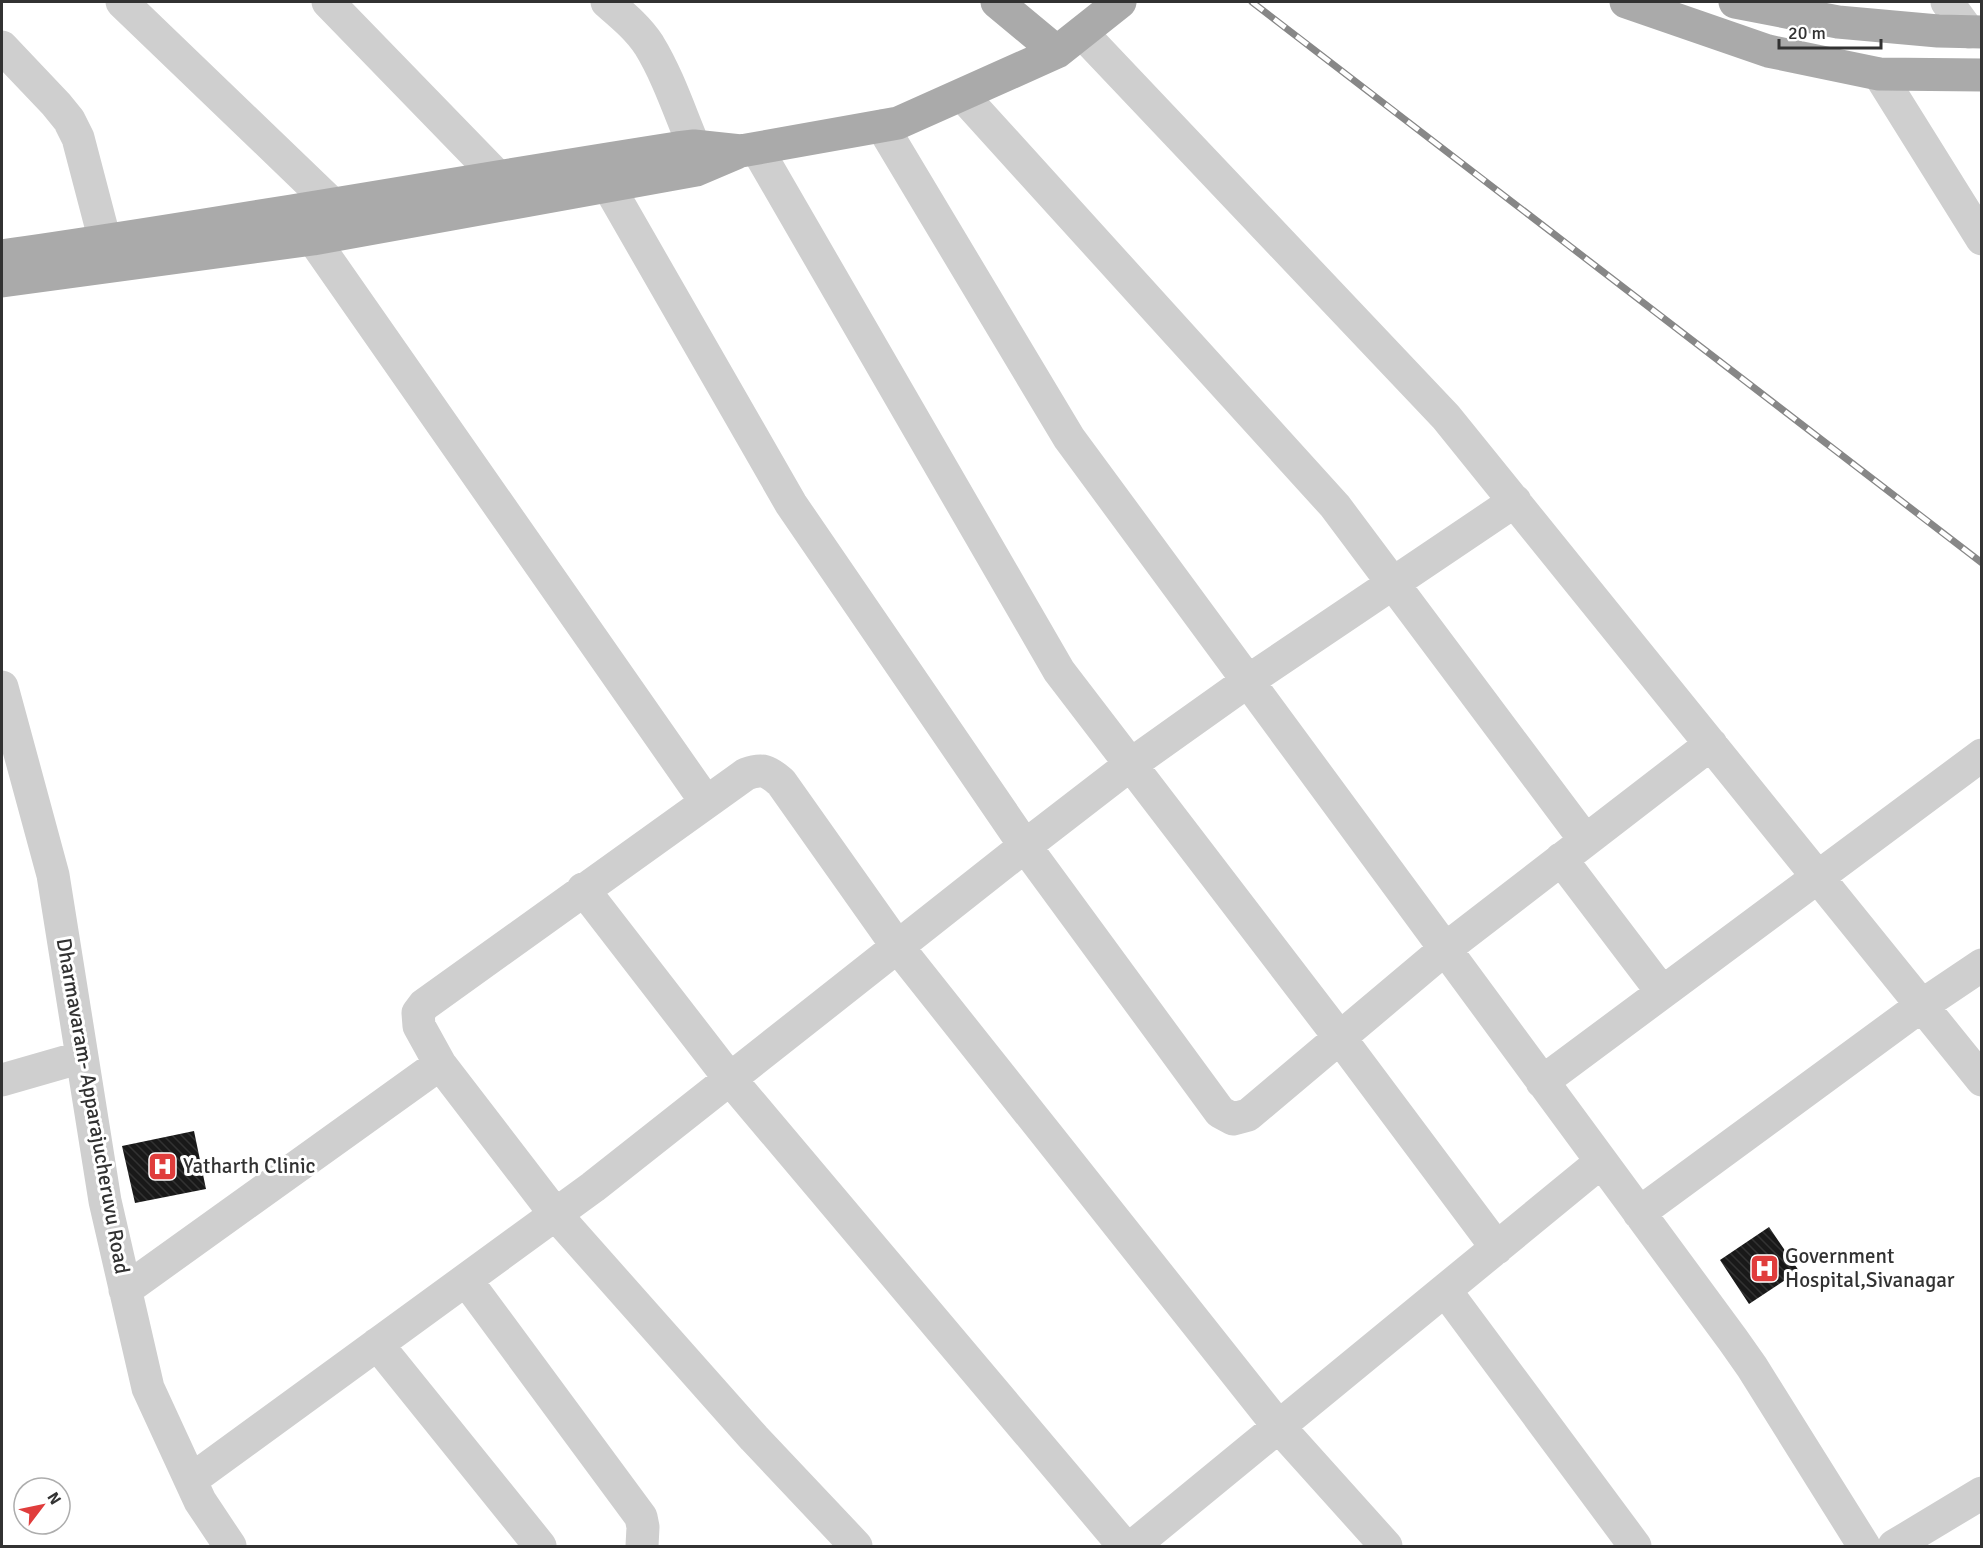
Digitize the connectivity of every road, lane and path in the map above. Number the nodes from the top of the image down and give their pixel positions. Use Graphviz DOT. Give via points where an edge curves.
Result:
graph roads {
  1 [pos="122,2"];
  2 [pos="328,2"];
  3 [pos="607,2"];
  4 [pos="997,2"];
  5 [pos="1119,2"];
  6 [pos="1626,2"];
  7 [pos="1738,2"];
  8 [pos="1947,2"];
  9 [pos="1975,32"];
  10 [pos="1070,43"];
  11 [pos="2,47"];
  12 [pos="1879,74"];
  13 [pos="1982,75"];
  14 [pos="963,96"];
  15 [pos="882,126"];
  16 [pos="694,146"];
  17 [pos="749,150"];
  18 [pos="497,176"];
  19 [pos="609,187"];
  20 [pos="332,204"];
  21 [pos="312,239"];
  22 [pos="1982,239"];
  23 [pos="105,242"];
  24 [pos="2,256"];
  25 [pos="2,281"];
  26 [pos="1515,501"];
  27 [pos="1394,584"];
  28 [pos="1248,681"];
  29 [pos="2,687"];
  30 [pos="1711,744"];
  31 [pos="1982,755"];
  32 [pos="1130,765"];
  33 [pos="706,802"];
  34 [pos="1025,846"];
  35 [pos="1573,849"];
  36 [pos="1816,876"];
  37 [pos="583,889"];
  38 [pos="897,946"];
  39 [pos="1445,949"];
  40 [pos="1982,965"];
  41 [pos="1662,992"];
  42 [pos="1921,1006"];
  43 [pos="1340,1038"];
  44 [pos="82,1057"];
  45 [pos="440,1064"];
  46 [pos="730,1079"];
  47 [pos="2,1080"];
  48 [pos="1982,1080"];
  49 [pos="1542,1082"];
  50 [pos="1601,1162"];
  51 [pos="1639,1213"];
  52 [pos="556,1215"];
  53 [pos="1497,1248"];
  54 [pos="466,1280"];
  55 [pos="125,1290"];
  56 [pos="1445,1290"];
  57 [pos="377,1344"];
  58 [pos="1279,1427"];
  59 [pos="191,1480"];
  60 [pos="1982,1493"];
  61 [pos="230,1546"];
  62 [pos="540,1546"];
  63 [pos="642,1546"];
  64 [pos="856,1546"];
  65 [pos="1125,1546"];
  66 [pos="1133,1546"];
  67 [pos="1386,1546"];
  68 [pos="1635,1546"];
  69 [pos="1864,1546"];
  70 [pos="1894,1546"];
  1 -- 20 [label="street"];
  2 -- 18 [label="street"];
  3 -- 16 [label="street" via="648,44"];
  4 -- 10 [label="main road"];
  5 -- 10 [label="main road"];
  6 -- 12 [label="main road" via="1768,51"];
  7 -- 9 [label="main road" via="1838,22"];
  8 -- 9 [label="street"];
  10 -- 14 [label="main road"];
  10 -- 26 [label="street" via="1446,417"];
  11 -- 23 [label="street" via="69,120 78,138"];
  12 -- 13 [label="main road"];
  12 -- 22 [label="street"];
  14 -- 15 [label="main road"];
  14 -- 27 [label="street" via="1335,506"];
  15 -- 17 [label="main road"];
  15 -- 28 [label="street" via="1069,438"];
  16 -- 17 [label="main road"];
  16 -- 18 [label="main road"];
  17 -- 19 [label="main road" via="696,170"];
  17 -- 32 [label="street" via="1047,652"];
  18 -- 20 [label="main road"];
  19 -- 21 [label="main road"];
  19 -- 34 [label="street" via="791,504"];
  20 -- 23 [label="main road"];
  21 -- 25 [label="main road"];
  21 -- 33 [label="street"];
  23 -- 24 [label="main road"];
  26 -- 27 [label="street"];
  26 -- 30 [label="street"];
  27 -- 28 [label="street"];
  27 -- 35 [label="street"];
  28 -- 32 [label="street"];
  28 -- 39 [label="street"];
  29 -- 44 [label="street, Dharmavaram- Apparajucheruvu Road" via="53,875"];
  30 -- 35 [label="street"];
  30 -- 36 [label="street"];
  31 -- 36 [label="street"];
  32 -- 34 [label="street"];
  32 -- 43 [label="street"];
  33 -- 37 [label="street"];
  33 -- 38 [label="street" via="746,774 757,770 770,773 781,782"];
  34 -- 38 [label="street"];
  34 -- 43 [label="street" via="1220,1112 1233,1119 1248,1115"];
  35 -- 39 [label="street"];
  35 -- 41 [label="street"];
  36 -- 41 [label="street"];
  36 -- 42 [label="street"];
  37 -- 45 [label="street" via="424,1005 418,1013 419,1026"];
  37 -- 46 [label="street"];
  38 -- 46 [label="street"];
  38 -- 58 [label="street"];
  39 -- 43 [label="street"];
  39 -- 49 [label="street"];
  40 -- 42 [label="street"];
  41 -- 49 [label="street"];
  42 -- 48 [label="street"];
  42 -- 51 [label="street"];
  43 -- 53 [label="street"];
  44 -- 47 [label="street"];
  44 -- 55 [label="street, Dharmavaram- Apparajucheruvu Road" via="105,1201"];
  45 -- 52 [label="street"];
  45 -- 55 [label="street"];
  46 -- 52 [label="street"];
  46 -- 65 [label="street"];
  49 -- 50 [label="street"];
  50 -- 51 [label="street"];
  50 -- 53 [label="street"];
  51 -- 69 [label="street" via="1752,1367"];
  52 -- 54 [label="street"];
  52 -- 64 [label="street" via="754,1438"];
  53 -- 56 [label="street"];
  54 -- 57 [label="street"];
  54 -- 63 [label="street" via="641,1517"];
  55 -- 59 [label="street, Dharmavaram- Apparajucheruvu Road" via="148,1388"];
  56 -- 58 [label="street"];
  56 -- 68 [label="street"];
  57 -- 59 [label="street"];
  57 -- 62 [label="street"];
  58 -- 66 [label="street"];
  58 -- 67 [label="street"];
  59 -- 61 [label="street, Dharmavaram- Apparajucheruvu Road"];
  60 -- 70 [label="street"];
}
